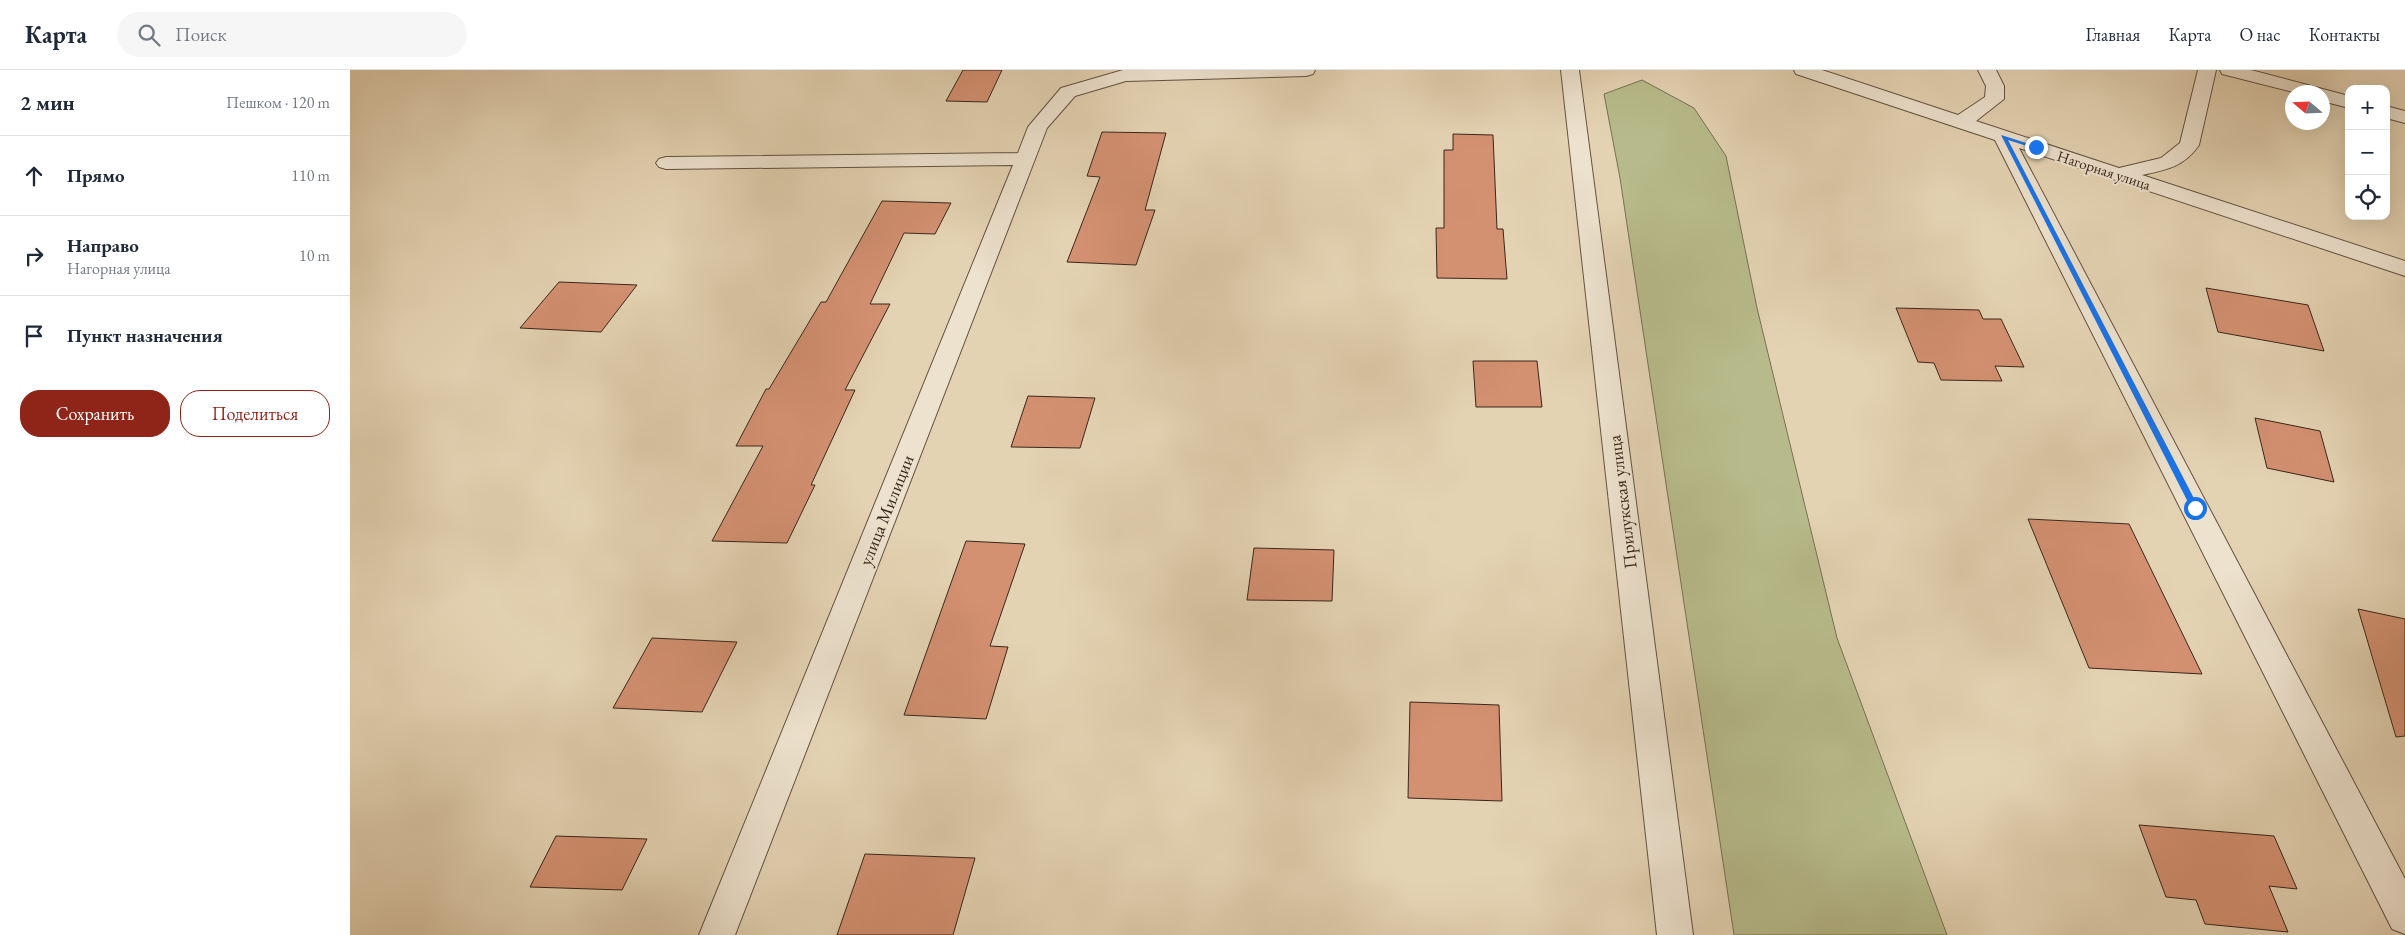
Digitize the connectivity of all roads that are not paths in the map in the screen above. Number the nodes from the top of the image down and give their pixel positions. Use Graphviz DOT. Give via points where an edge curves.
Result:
graph roads {
  1 [pos="1306,70"];
  2 [pos="1570,70"];
  3 [pos="1803,70"];
  4 [pos="1987,70"];
  5 [pos="2207,70"];
  6 [pos="2230,70"];
  7 [pos="2287,85"];
  8 [pos="2330,97"];
  9 [pos="2345,101"];
  10 [pos="2390,113"];
  11 [pos="2405,117"];
  12 [pos="1961,122"];
  13 [pos="2003,136"];
  14 [pos="1025,160"];
  15 [pos="666,163"];
  16 [pos="2118,174"];
  17 [pos="2405,269"];
  18 [pos="2405,916"];
  19 [pos="717,935"];
  20 [pos="1675,935"];
  1 -- 14 [label="street, улица Милиции" via="1125,74 1068,92 1038,127"];
  2 -- 20 [label="street, Прилукская улица"];
  3 -- 12 [label="street, Нагорная улица"];
  4 -- 12 [label="street" via="1995,86 1994,99"];
  5 -- 16 [label="street" via="2189,145 2168,163"];
  6 -- 7 [label="street"];
  8 -- 9 [label="street"];
  10 -- 11 [label="street"];
  12 -- 13 [label="street, Нагорная улица"];
  13 -- 16 [label="street, Нагорная улица"];
  13 -- 18 [label="street"];
  14 -- 15 [label="street"];
  14 -- 19 [label="street, улица Милиции"];
  16 -- 17 [label="street, Нагорная улица"];
}
